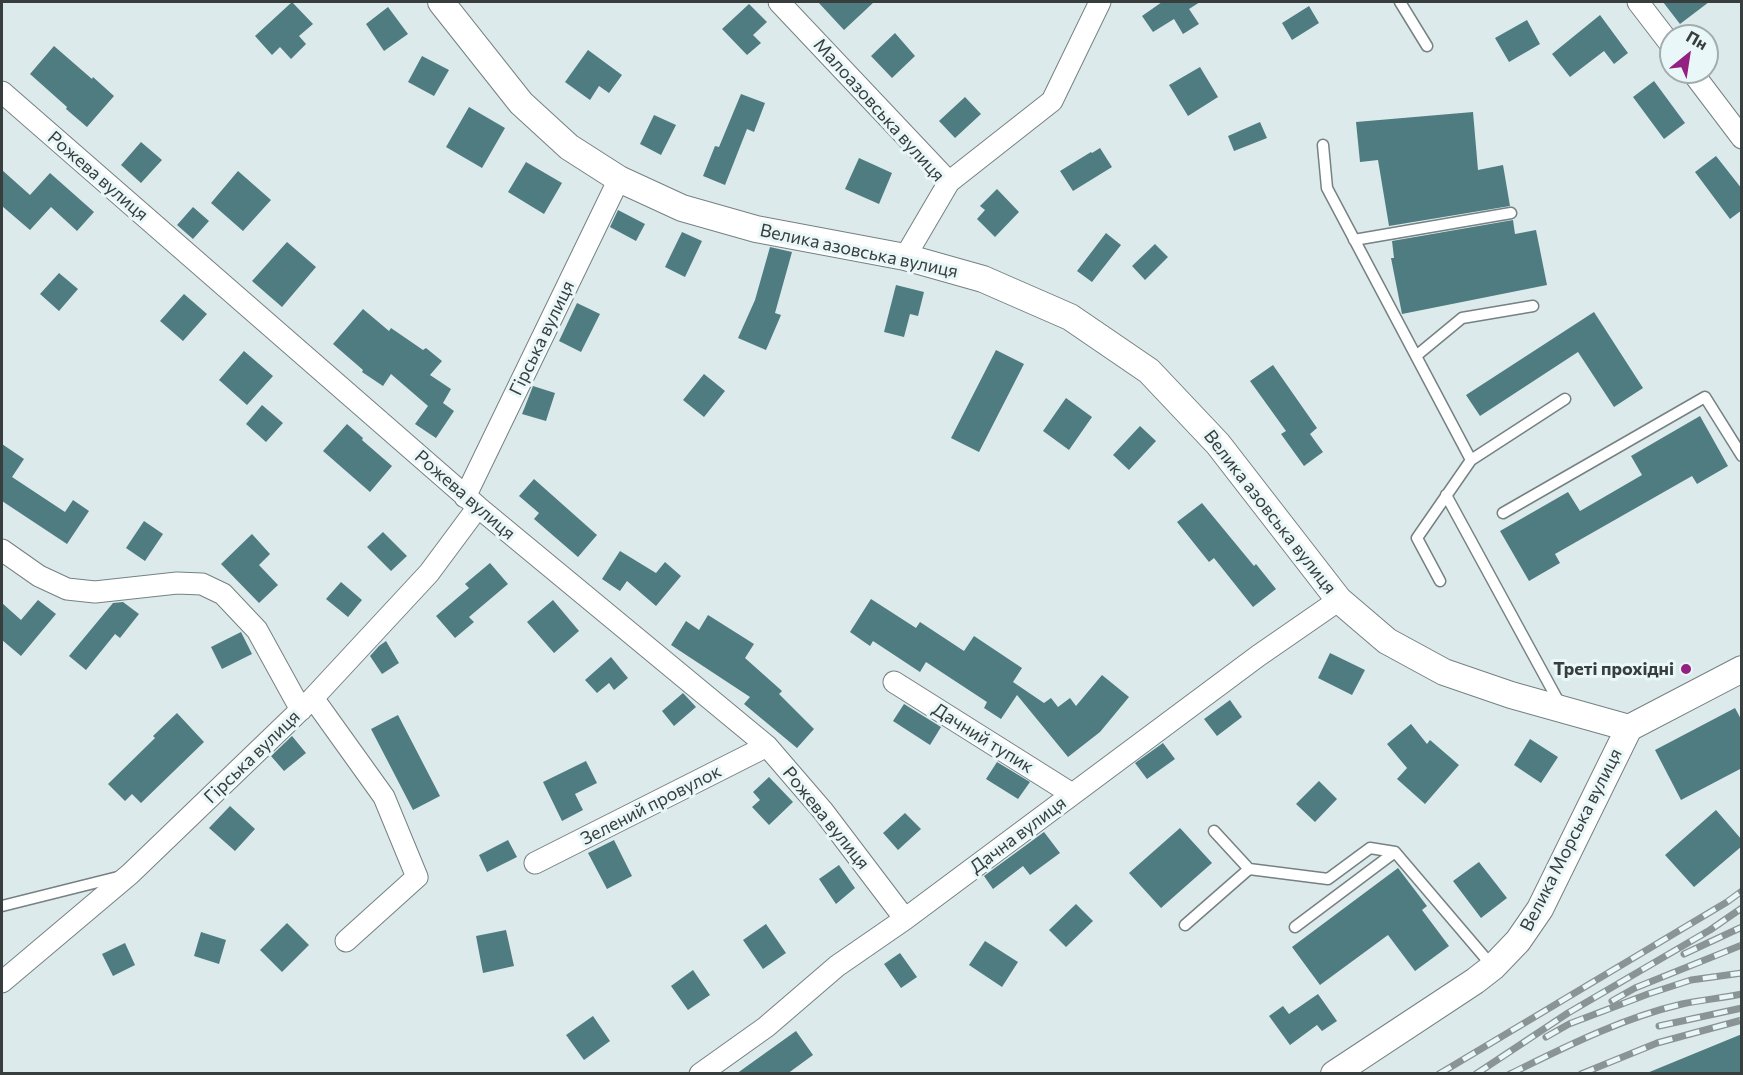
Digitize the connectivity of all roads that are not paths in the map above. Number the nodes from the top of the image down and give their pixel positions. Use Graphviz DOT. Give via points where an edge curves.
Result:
graph roads {
  1 [pos="441,2"];
  2 [pos="779,2"];
  3 [pos="1100,2"];
  4 [pos="1400,2"];
  5 [pos="1638,2"];
  6 [pos="1659,29"];
  7 [pos="1427,46"];
  8 [pos="1701,84"];
  9 [pos="2,92"];
  10 [pos="1742,138"];
  11 [pos="1323,145"];
  12 [pos="619,179"];
  13 [pos="949,182"];
  14 [pos="1511,213"];
  15 [pos="1354,240"];
  16 [pos="906,257"];
  17 [pos="1533,306"];
  18 [pos="1416,356"];
  19 [pos="1565,399"];
  20 [pos="1742,456"];
  21 [pos="1471,460"];
  22 [pos="1446,495"];
  23 [pos="471,502"];
  24 [pos="1503,513"];
  25 [pos="2,550"];
  26 [pos="1440,581"];
  27 [pos="1339,600"];
  28 [pos="1742,669"];
  29 [pos="894,682"];
  30 [pos="307,704"];
  31 [pos="1563,710"];
  32 [pos="1629,728"];
  33 [pos="766,746"];
  34 [pos="1072,794"];
  35 [pos="1214,831"];
  36 [pos="1395,852"];
  37 [pos="535,863"];
  38 [pos="1249,869"];
  39 [pos="130,874"];
  40 [pos="2,906"];
  41 [pos="905,919"];
  42 [pos="1185,925"];
  43 [pos="1295,927"];
  44 [pos="346,941"];
  45 [pos="1493,967"];
  46 [pos="2,982"];
  47 [pos="700,1074"];
  48 [pos="1334,1074"];
  1 -- 12 [label="street, Велика азовська вулиця" via="521,103 569,147"];
  2 -- 13 [label="street, Малоазовська вулиця"];
  3 -- 13 [label="street" via="1052,101"];
  4 -- 7 [label="lane"];
  5 -- 6 [label="street"];
  8 -- 10 [label="street"];
  9 -- 23 [label="street, Рожева вулиця"];
  11 -- 15 [label="lane" via="1327,188"];
  12 -- 16 [label="street, Велика азовська вулиця" via="682,208 756,229"];
  12 -- 23 [label="street, Гірська вулиця"];
  13 -- 16 [label="street, Малоазовська вулиця"];
  14 -- 15 [label="lane"];
  15 -- 18 [label="lane"];
  16 -- 27 [label="street, Велика азовська вулиця" via="983,279 1070,317 1149,371 1218,444"];
  17 -- 18 [label="lane" via="1462,318"];
  18 -- 21 [label="lane"];
  19 -- 21 [label="lane"];
  20 -- 24 [label="lane" via="1706,397"];
  21 -- 22 [label="lane"];
  22 -- 26 [label="lane" via="1417,538"];
  22 -- 31 [label="lane"];
  23 -- 30 [label="street, Гірська вулиця" via="429,573"];
  23 -- 33 [label="street, Рожева вулиця"];
  25 -- 30 [label="street" via="39,576 67,589 94,592 177,583 202,584 223,594 258,630"];
  27 -- 31 [label="street, Велика азовська вулиця" via="1387,641 1444,672"];
  27 -- 34 [label="street, Дачна вулиця"];
  28 -- 32 [label="street"];
  29 -- 34 [label="street, Дачний тупик"];
  30 -- 39 [label="street, Гірська вулиця"];
  30 -- 44 [label="street" via="384,797 417,877"];
  31 -- 32 [label="street, Велика азовська вулиця"];
  32 -- 45 [label="street, Велика Морська вулиця" via="1540,909 1518,941"];
  33 -- 37 [label="street, Зелений провулок"];
  33 -- 41 [label="street, Рожева вулиця" via="823,811"];
  34 -- 41 [label="street, Дачна вулиця"];
  35 -- 38 [label="lane"];
  36 -- 38 [label="lane" via="1370,848 1328,879"];
  36 -- 43 [label="lane"];
  36 -- 45 [label="lane"];
  38 -- 42 [label="lane"];
  39 -- 40 [label="lane"];
  39 -- 46 [label="street, Гірська вулиця"];
  41 -- 47 [label="street, Дачна вулиця" via="837,966 766,1027"];
  45 -- 48 [label="street, Велика Морська вулиця"];
}
